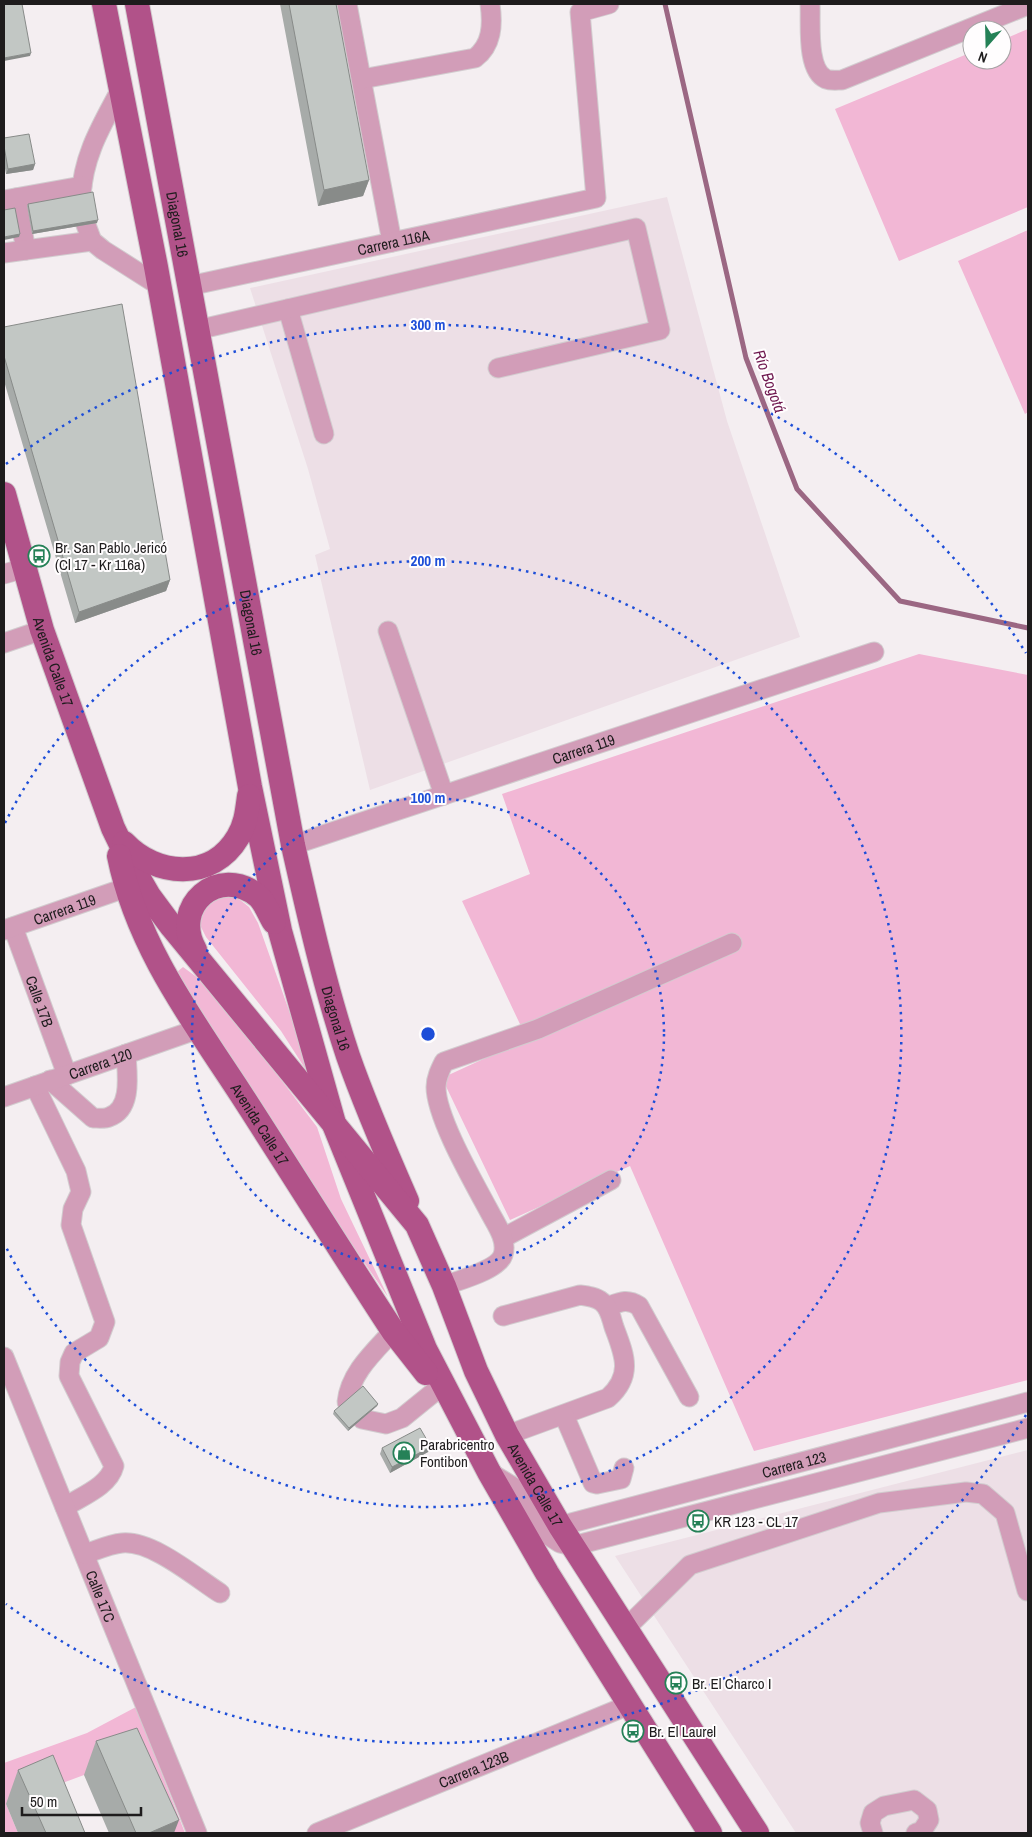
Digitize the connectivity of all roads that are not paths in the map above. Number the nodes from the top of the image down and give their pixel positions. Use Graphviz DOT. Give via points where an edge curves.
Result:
graph roads {
  1 [pos="104,4"];
  2 [pos="137,4"];
  3 [pos="348,4"];
  4 [pos="490,4"];
  5 [pos="609,4"];
  6 [pos="810,4"];
  7 [pos="1028,5"];
  8 [pos="362,78"];
  9 [pos="121,89"];
  10 [pos="10,199"];
  11 [pos="392,242"];
  12 [pos="26,250"];
  13 [pos="4,253"];
  14 [pos="158,285"];
  15 [pos="189,286"];
  16 [pos="288,308"];
  17 [pos="197,330"];
  18 [pos="498,368"];
  19 [pos="324,434"];
  20 [pos="4,494"];
  21 [pos="14,571"];
  22 [pos="42,630"];
  23 [pos="388,631"];
  24 [pos="4,643"];
  25 [pos="874,652"];
  26 [pos="250,787"];
  27 [pos="444,795"];
  28 [pos="113,828"];
  29 [pos="293,845"];
  30 [pos="125,888"];
  31 [pos="8,928"];
  32 [pos="280,931"];
  33 [pos="732,943"];
  34 [pos="198,956"];
  35 [pos="165,975"];
  36 [pos="198,1029"];
  37 [pos="126,1054"];
  38 [pos="51,1080"];
  39 [pos="4,1096"];
  40 [pos="336,1127"];
  41 [pos="611,1180"];
  42 [pos="418,1226"];
  43 [pos="504,1238"];
  44 [pos="444,1286"];
  45 [pos="608,1307"];
  46 [pos="503,1316"];
  47 [pos="393,1331"];
  48 [pos="4,1357"];
  49 [pos="445,1393"];
  50 [pos="690,1397"];
  51 [pos="347,1402"];
  52 [pos="1028,1402"];
  53 [pos="564,1415"];
  54 [pos="362,1419"];
  55 [pos="1028,1428"];
  56 [pos="507,1435"];
  57 [pos="624,1468"];
  58 [pos="489,1472"];
  59 [pos="66,1507"];
  60 [pos="560,1526"];
  61 [pos="573,1546"];
  62 [pos="85,1554"];
  63 [pos="1027,1591"];
  64 [pos="220,1593"];
  65 [pos="626,1628"];
  66 [pos="629,1705"];
  67 [pos="197,1833"];
  68 [pos="317,1833"];
  69 [pos="710,1833"];
  70 [pos="757,1833"];
  71 [pos="873,1833"];
  72 [pos="916,1833"];
  1 -- 9 [label="main road, Diagonal 16"];
  2 -- 15 [label="main road, Diagonal 16"];
  3 -- 8 [label="street"];
  4 -- 8 [label="street" via="490,41 475,58"];
  5 -- 11 [label="street, Carrera 116A" via="580,12 596,198"];
  6 -- 7 [label="street" via="813,64 828,80 842,80"];
  8 -- 11 [label="street"];
  9 -- 10 [label="street" via="92,146 84,168 82,191"];
  9 -- 14 [label="main road, Diagonal 16"];
  10 -- 12 [label="street"];
  11 -- 15 [label="street, Carrera 116A"];
  12 -- 13 [label="street"];
  12 -- 14 [label="street" via="89,233 123,265"];
  14 -- 26 [label="main road, Diagonal 16"];
  15 -- 17 [label="main road, Diagonal 16"];
  16 -- 17 [label="street"];
  16 -- 18 [label="street" via="636,228 660,330"];
  16 -- 19 [label="street"];
  17 -- 29 [label="main road, Diagonal 16"];
  20 -- 21 [label="main road, Avenida Calle 17"];
  21 -- 22 [label="main road, Avenida Calle 17"];
  22 -- 24 [label="street"];
  22 -- 28 [label="main road, Avenida Calle 17"];
  23 -- 27 [label="street"];
  25 -- 27 [label="street, Carrera 119"];
  26 -- 28 [label="main road" via="246,819 238,837 226,852 191,869 171,870 152,865 135,855"];
  26 -- 32 [label="main road, Diagonal 16"];
  27 -- 29 [label="street, Carrera 119"];
  28 -- 30 [label="main road, Avenida Calle 17"];
  28 -- 34 [label="main road, Avenida Calle 17" via="149,896"];
  29 -- 42 [label="main road, Diagonal 16" via="347,1053 377,1133"];
  30 -- 31 [label="street, Carrera 119"];
  30 -- 35 [label="main road, Avenida Calle 17"];
  31 -- 38 [label="street, Calle 17B"];
  32 -- 34 [label="main road" via="260,898 246,888 230,884 214,887 200,896 190,909 187,925 190,941"];
  32 -- 40 [label="main road, Diagonal 16"];
  33 -- 43 [label="street" via="538,1029 444,1062 436,1087 444,1118 470,1178"];
  34 -- 35 [label="main road" via="174,962"];
  34 -- 40 [label="main road, Avenida Calle 17"];
  35 -- 36 [label="main road, Avenida Calle 17"];
  36 -- 37 [label="street, Carrera 120"];
  36 -- 47 [label="main road, Avenida Calle 17"];
  37 -- 38 [label="street, Carrera 120"];
  37 -- 38 [label="street" via="128,1092 119,1110 108,1118 93,1118"];
  38 -- 39 [label="street, Carrera 120"];
  38 -- 59 [label="street, Calle 17B" via="81,1192 70,1225 105,1322 99,1338 74,1353 69,1376 114,1466 112,1476"];
  40 -- 42 [label="main road, Avenida Calle 17"];
  40 -- 49 [label="main road, Avenida Calle 17" via="402,1296"];
  41 -- 43 [label="street"];
  42 -- 44 [label="main road, Avenida Calle 17"];
  43 -- 44 [label="street" via="503,1255 495,1266"];
  44 -- 56 [label="main road, Avenida Calle 17" via="476,1371"];
  45 -- 46 [label="street" via="596,1299 580,1295"];
  45 -- 50 [label="street" via="625,1300 638,1306"];
  45 -- 53 [label="street" via="626,1358 624,1375 617,1390 608,1398"];
  47 -- 49 [label="main road, Avenida Calle 17"];
  47 -- 51 [label="street" via="356,1375 348,1389"];
  48 -- 59 [label="street, Calle 17C"];
  49 -- 54 [label="street" via="386,1424"];
  49 -- 58 [label="main road, Avenida Calle 17"];
  52 -- 60 [label="street, Carrera 123"];
  53 -- 56 [label="street"];
  53 -- 57 [label="street" via="593,1483 620,1479"];
  55 -- 61 [label="street, Carrera 123"];
  56 -- 60 [label="main road, Avenida Calle 17"];
  58 -- 61 [label="street" via="520,1491 543,1532 560,1543"];
  58 -- 66 [label="main road, Avenida Calle 17"];
  59 -- 62 [label="street, Calle 17C"];
  60 -- 61 [label="main road, Avenida Calle 17"];
  61 -- 65 [label="main road, Avenida Calle 17"];
  62 -- 64 [label="street" via="120,1542 132,1542 154,1550"];
  62 -- 67 [label="street, Calle 17C"];
  63 -- 65 [label="street" via="1005,1513 983,1494 966,1492 879,1503 690,1565"];
  65 -- 70 [label="main road, Avenida Calle 17"];
  66 -- 68 [label="street, Carrera 123B"];
  66 -- 69 [label="main road, Avenida Calle 17"];
  71 -- 72 [label="street" via="872,1813 884,1806 914,1800 927,1810 929,1820 922,1831"];
}
